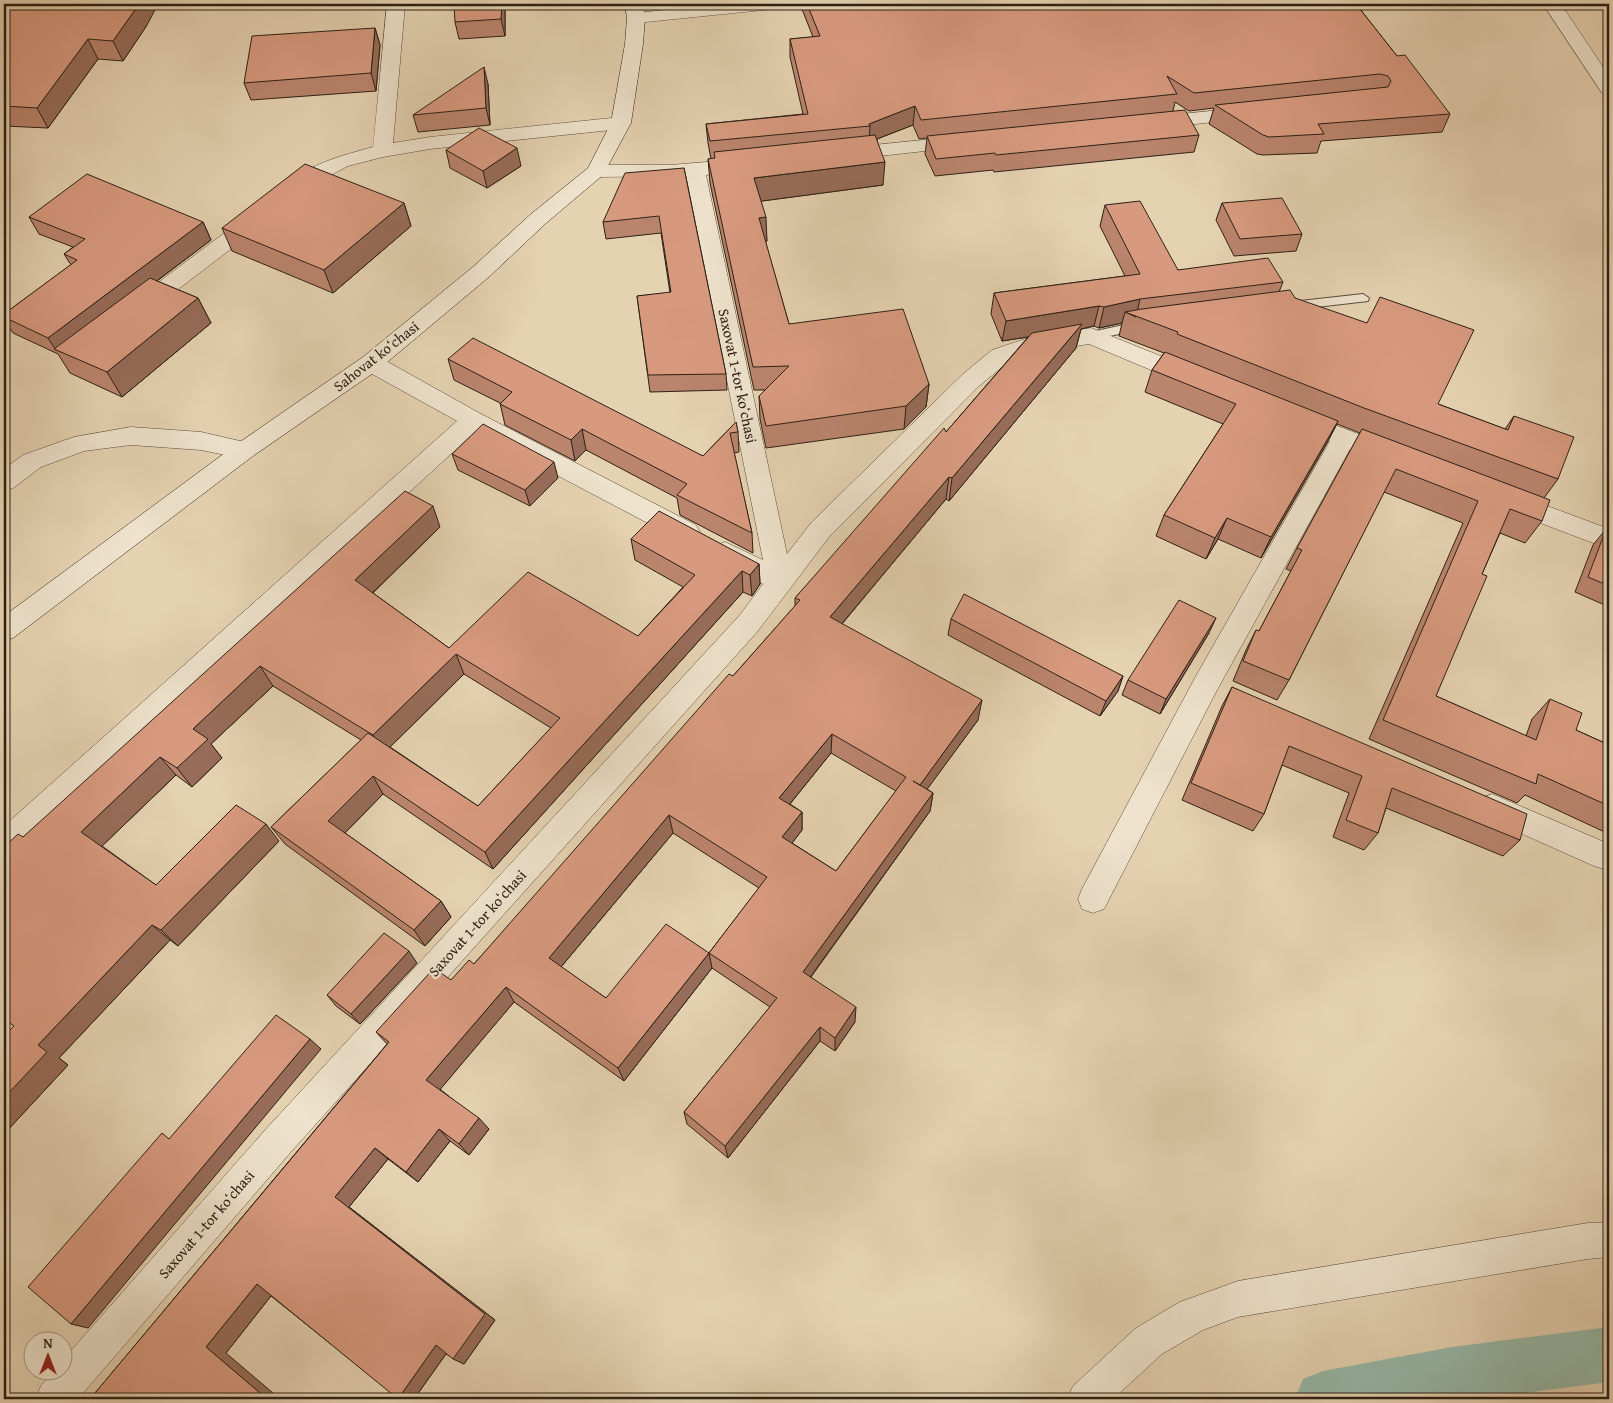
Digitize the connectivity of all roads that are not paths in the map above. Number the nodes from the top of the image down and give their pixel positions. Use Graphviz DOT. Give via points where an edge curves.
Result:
graph roads {
  1 [pos="396,4"];
  2 [pos="773,4"];
  3 [pos="1552,4"];
  4 [pos="635,11"];
  5 [pos="1609,89"];
  6 [pos="1265,111"];
  7 [pos="620,123"];
  8 [pos="1137,124"];
  9 [pos="979,140"];
  10 [pos="382,151"];
  11 [pos="822,157"];
  12 [pos="764,163"];
  13 [pos="596,171"];
  14 [pos="695,171"];
  15 [pos="1363,298"];
  16 [pos="1277,308"];
  17 [pos="127,318"];
  18 [pos="1154,324"];
  19 [pos="1091,336"];
  20 [pos="371,363"];
  21 [pos="1215,387"];
  22 [pos="1279,412"];
  23 [pos="473,420"];
  24 [pos="1344,438"];
  25 [pos="245,450"];
  26 [pos="1408,462"];
  27 [pos="4,482"];
  28 [pos="1490,494"];
  29 [pos="1609,539"];
  30 [pos="780,581"];
  31 [pos="4,630"];
  32 [pos="1206,684"];
  33 [pos="1233,696"];
  34 [pos="1468,797"];
  35 [pos="4,845"];
  36 [pos="1604,856"];
  37 [pos="1093,899"];
  38 [pos="1609,1240"];
  39 [pos="54,1399"];
  40 [pos="1086,1399"];
  1 -- 10 [label="street"];
  2 -- 4 [label="street"];
  3 -- 5 [label="street"];
  4 -- 7 [label="street, Sahovat koʻchasi" via="628,94"];
  6 -- 8 [label="street"];
  7 -- 10 [label="street"];
  7 -- 13 [label="street, Sahovat koʻchasi"];
  9 -- 11 [label="street"];
  10 -- 17 [label="street" via="341,162 307,180"];
  12 -- 14 [label="street"];
  13 -- 14 [label="street"];
  13 -- 20 [label="street, Sahovat koʻchasi"];
  14 -- 30 [label="street, Saxovat 1-tor koʻchasi"];
  15 -- 16 [label="lane"];
  18 -- 19 [label="lane"];
  19 -- 21 [label="street"];
  19 -- 30 [label="street" via="1028,346 1000,356 971,380 820,530"];
  20 -- 23 [label="street"];
  20 -- 25 [label="street, Sahovat koʻchasi"];
  22 -- 24 [label="street"];
  23 -- 30 [label="street"];
  23 -- 35 [label="street"];
  24 -- 26 [label="street"];
  24 -- 32 [label="street"];
  25 -- 27 [label="street" via="201,441 131,436 82,443 32,461"];
  25 -- 31 [label="street, Sahovat koʻchasi"];
  28 -- 29 [label="street"];
  30 -- 39 [label="street, Saxovat 1-tor koʻchasi" via="748,624 278,1141"];
  32 -- 33 [label="street"];
  32 -- 37 [label="street"];
  34 -- 36 [label="street"];
  38 -- 40 [label="street" via="1238,1299 1193,1315 1149,1341"];
}
